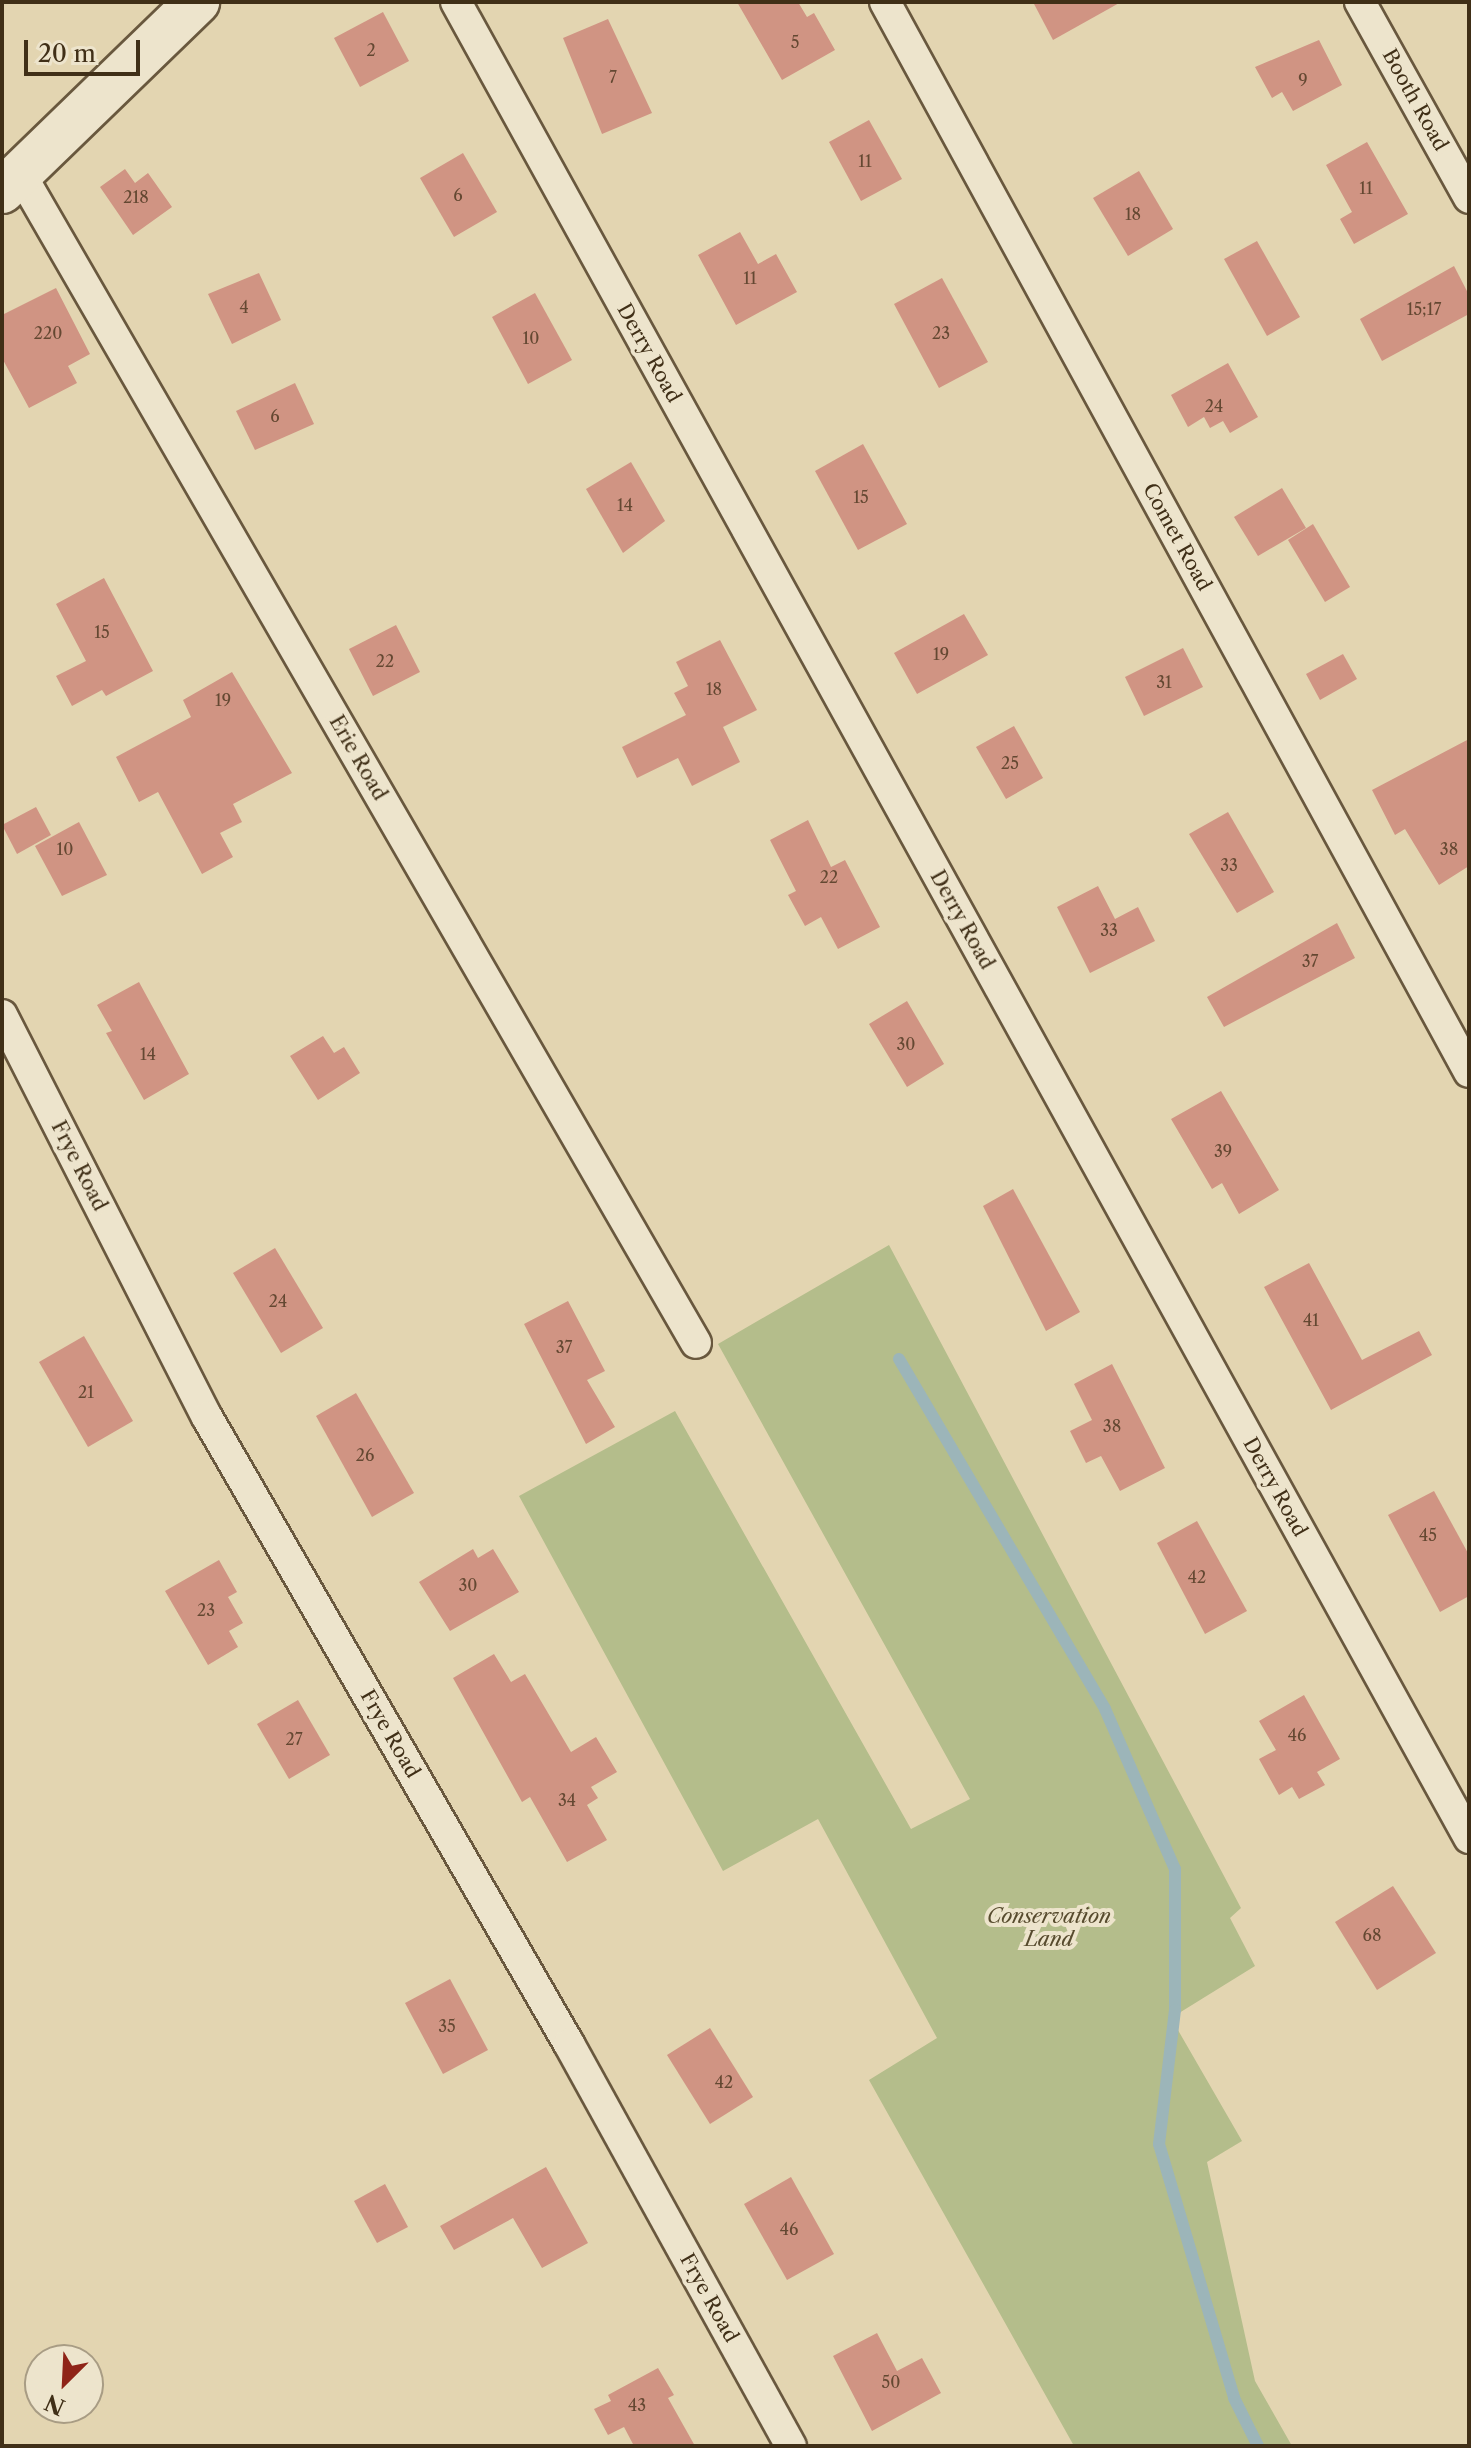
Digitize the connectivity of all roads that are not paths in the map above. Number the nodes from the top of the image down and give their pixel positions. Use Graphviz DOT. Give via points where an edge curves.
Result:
graph roads {
  1 [pos="197,2"];
  2 [pos="456,2"];
  3 [pos="885,2"];
  4 [pos="1360,2"];
  5 [pos="11,182"];
  6 [pos="1469,198"];
  7 [pos="2,1015"];
  8 [pos="1469,1072"];
  9 [pos="696,1343"];
  10 [pos="1469,1838"];
  11 [pos="791,2446"];
  1 -- 5 [label="main road"];
  2 -- 10 [label="street, Derry Road"];
  3 -- 8 [label="street, Comet Road"];
  4 -- 6 [label="street, Booth Road"];
  5 -- 9 [label="street, Erie Road"];
  7 -- 11 [label="street, Frye Road" via="207,1417 569,2044"];
}
